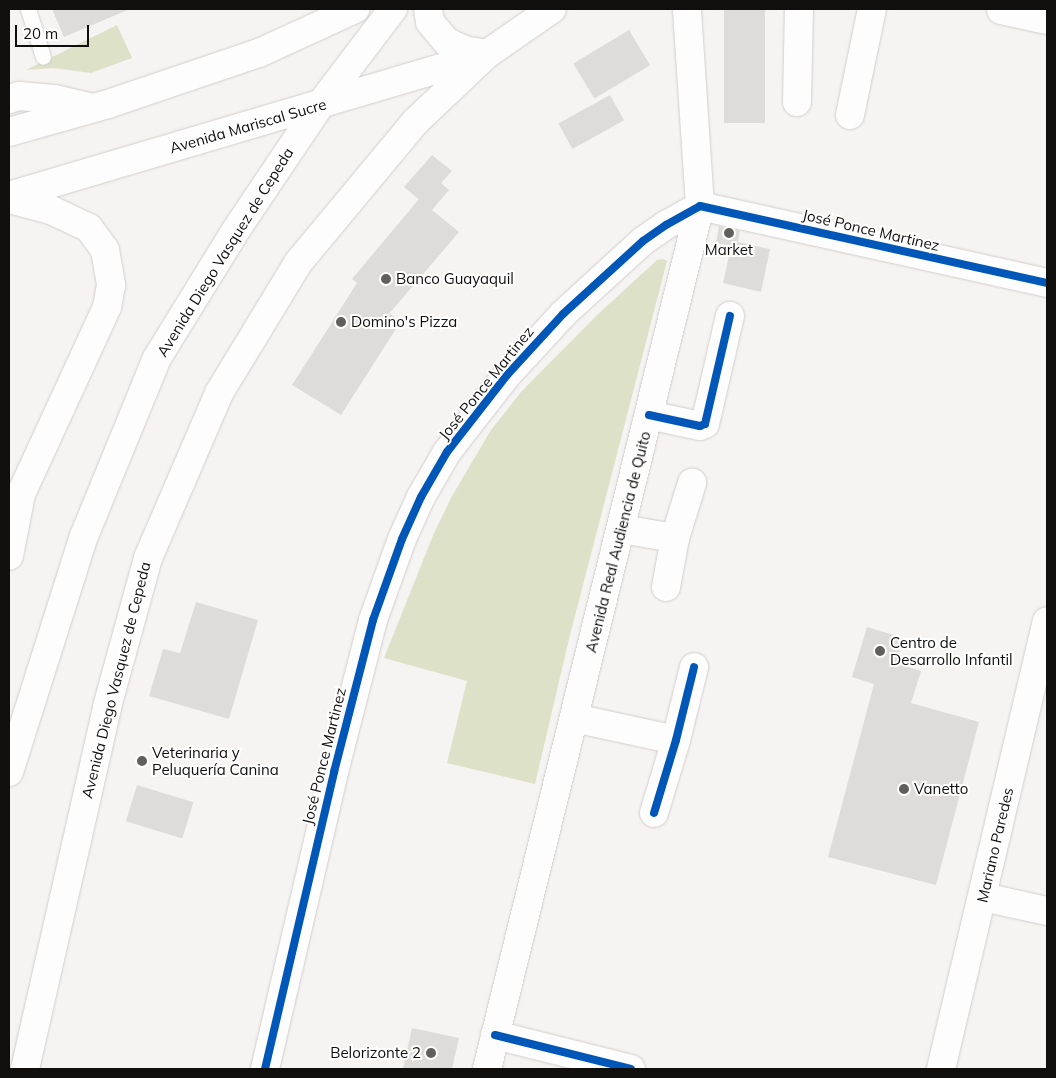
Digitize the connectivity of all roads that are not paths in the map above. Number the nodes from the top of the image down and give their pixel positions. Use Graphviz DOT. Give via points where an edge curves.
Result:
graph roads {
  1 [pos="28,9"];
  2 [pos="355,9"];
  3 [pos="393,9"];
  4 [pos="428,9"];
  5 [pos="552,9"];
  6 [pos="687,9"];
  7 [pos="800,9"];
  8 [pos="872,9"];
  9 [pos="1001,10"];
  10 [pos="1047,20"];
  11 [pos="487,54"];
  12 [pos="43,57"];
  13 [pos="9,99"];
  14 [pos="797,102"];
  15 [pos="320,105"];
  16 [pos="93,108"];
  17 [pos="850,114"];
  18 [pos="9,132"];
  19 [pos="9,198"];
  20 [pos="700,206"];
  21 [pos="1047,284"];
  22 [pos="730,316"];
  23 [pos="649,415"];
  24 [pos="692,483"];
  25 [pos="621,529"];
  26 [pos="675,538"];
  27 [pos="9,556"];
  28 [pos="666,587"];
  29 [pos="1047,621"];
  30 [pos="694,667"];
  31 [pos="574,718"];
  32 [pos="676,740"];
  33 [pos="9,772"];
  34 [pos="654,813"];
  35 [pos="983,897"];
  36 [pos="1047,911"];
  37 [pos="495,1035"];
  38 [pos="25,1069"];
  39 [pos="265,1069"];
  40 [pos="486,1069"];
  41 [pos="631,1069"];
  42 [pos="941,1069"];
  1 -- 12 [label="lane"];
  2 -- 16 [label="main road" via="259,53"];
  3 -- 15 [label="main road, Avenida Diego Vasquez de Cepeda"];
  4 -- 11 [label="main road" via="430,22 447,42 464,50"];
  5 -- 11 [label="main road, Avenida Diego Vasquez de Cepeda"];
  6 -- 20 [label="main road, Avenida Real Audiencia de Quito"];
  7 -- 14 [label="main road"];
  8 -- 17 [label="main road"];
  9 -- 10 [label="main road"];
  11 -- 15 [label="main road, Avenida Mariscal Sucre"];
  11 -- 38 [label="main road, Avenida Diego Vasquez de Cepeda" via="415,122 298,263 219,393 148,558 107,707"];
  13 -- 16 [label="main road" via="20,96 54,99"];
  15 -- 19 [label="main road, Avenida Mariscal Sucre"];
  15 -- 33 [label="main road, Avenida Diego Vasquez de Cepeda" via="236,230 157,358 84,536"];
  16 -- 18 [label="main road"];
  19 -- 27 [label="main road" via="51,210 89,228 104,250 111,285 107,308 21,494"];
  20 -- 21 [label="main road, José Ponce Martinez"];
  20 -- 23 [label="main road, Avenida Real Audiencia de Quito"];
  20 -- 39 [label="main road, José Ponce Martinez" via="642,241 545,332 477,412 421,497 373,620"];
  22 -- 23 [label="main road" via="704,424 700,426"];
  23 -- 25 [label="main road, Avenida Real Audiencia de Quito"];
  24 -- 26 [label="main road"];
  25 -- 26 [label="main road"];
  25 -- 31 [label="main road, Avenida Real Audiencia de Quito"];
  26 -- 28 [label="main road"];
  29 -- 35 [label="main road, Mariano Paredes"];
  30 -- 32 [label="main road"];
  31 -- 32 [label="main road"];
  31 -- 37 [label="main road, Avenida Real Audiencia de Quito"];
  32 -- 34 [label="main road"];
  35 -- 36 [label="main road"];
  35 -- 42 [label="main road, Mariano Paredes"];
  37 -- 40 [label="main road, Avenida Real Audiencia de Quito"];
  37 -- 41 [label="main road"];
}
